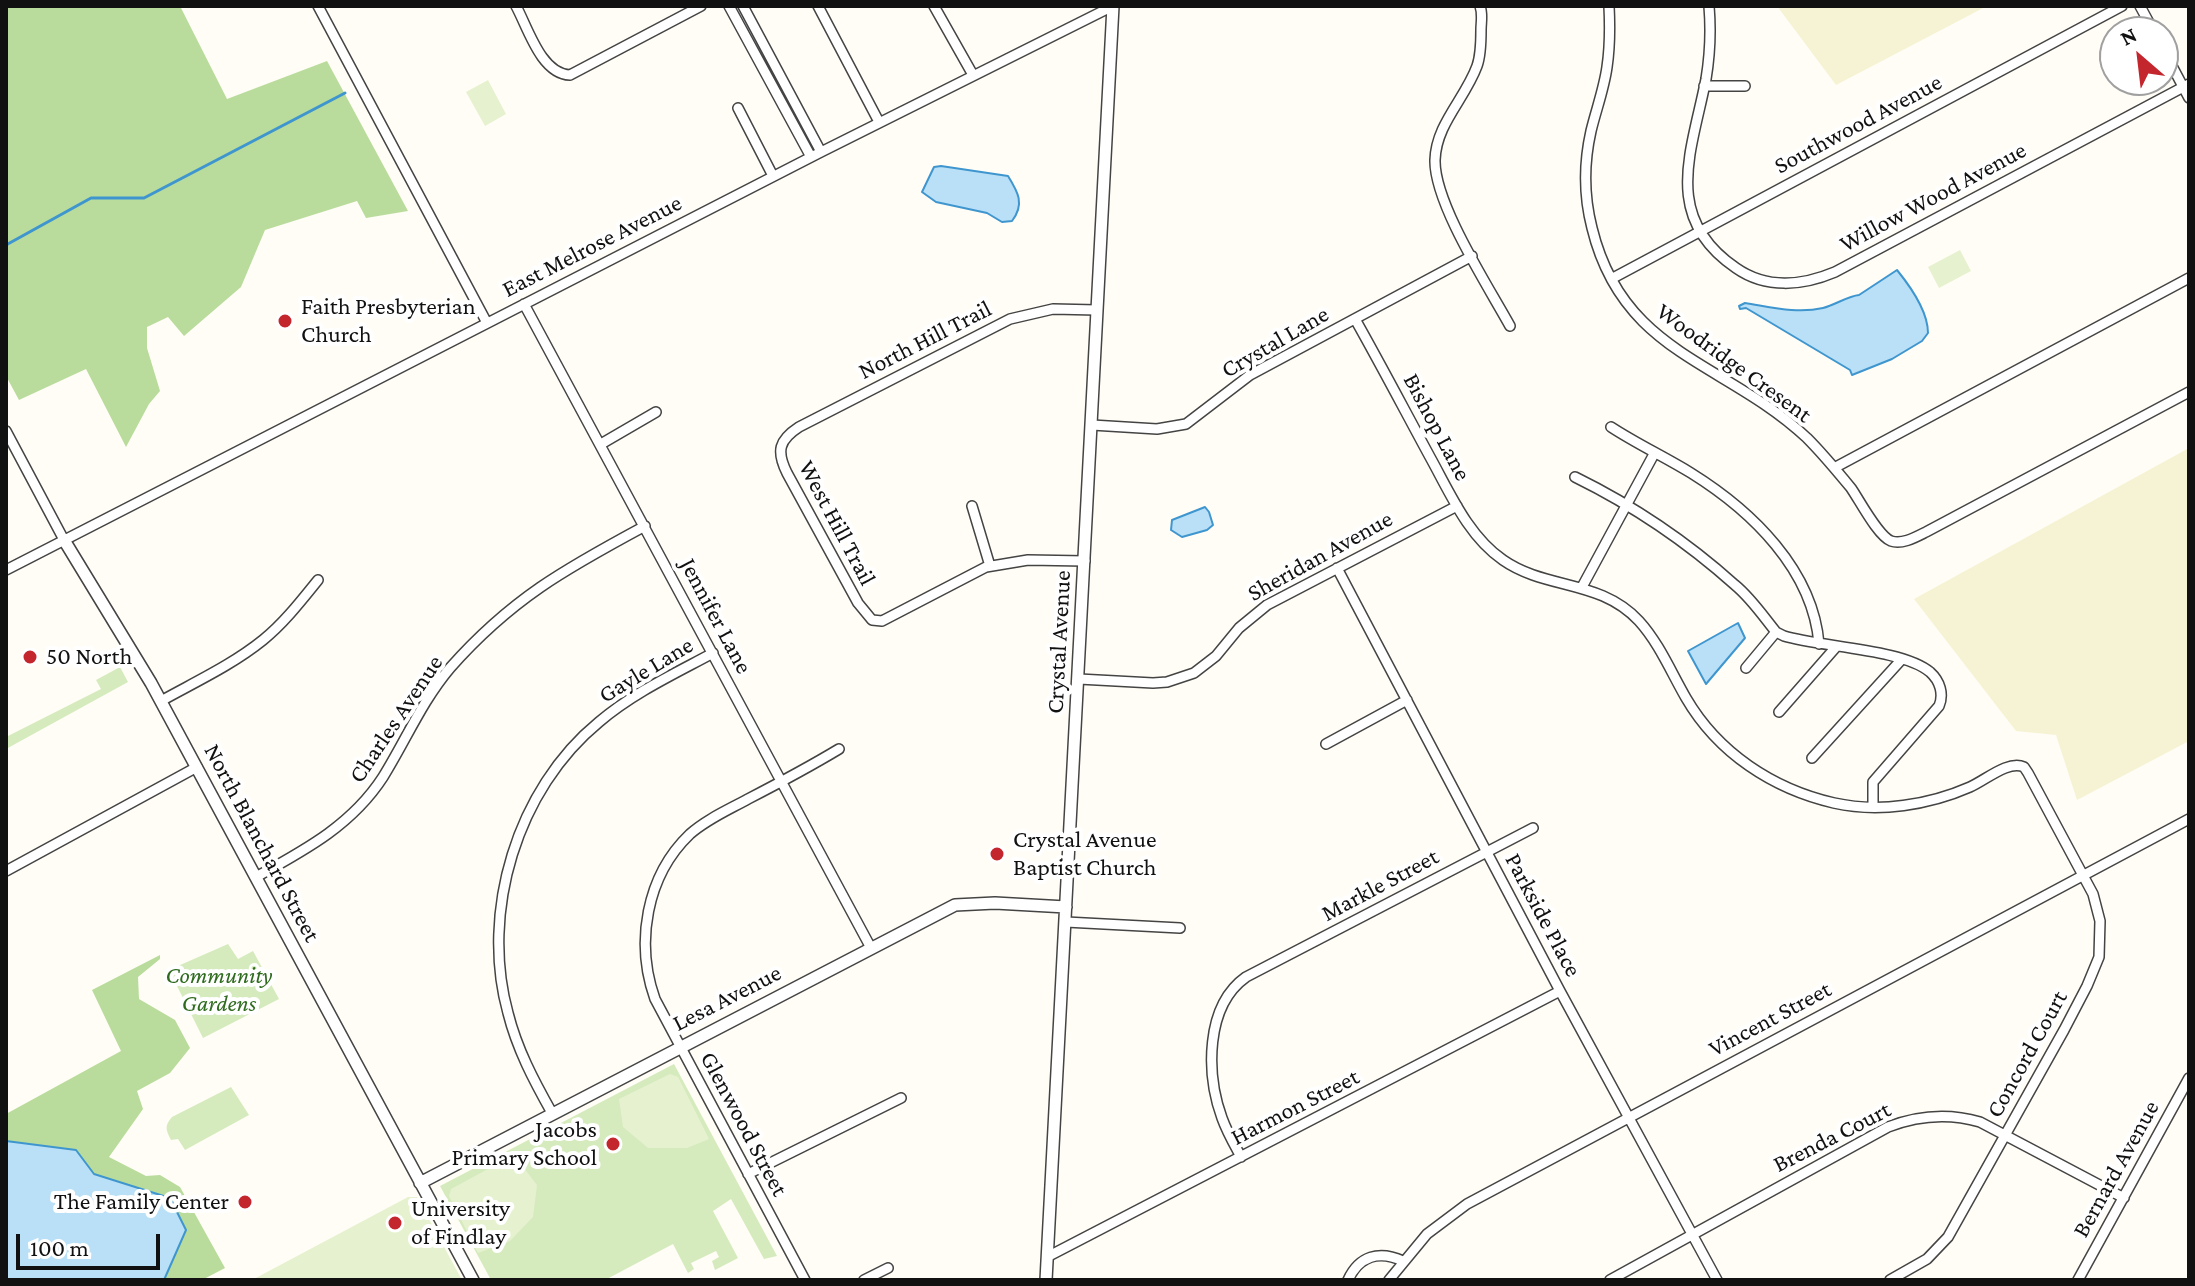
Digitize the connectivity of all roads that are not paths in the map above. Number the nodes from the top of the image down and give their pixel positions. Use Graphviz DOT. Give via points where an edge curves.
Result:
graph roads {
  1 [pos="318,6"];
  2 [pos="516,6"];
  3 [pos="701,6"];
  4 [pos="729,6"];
  5 [pos="743,6"];
  6 [pos="818,6"];
  7 [pos="934,6"];
  8 [pos="1113,6"];
  9 [pos="1480,6"];
  10 [pos="1609,6"];
  11 [pos="1709,6"];
  12 [pos="2122,6"];
  13 [pos="973,75"];
  14 [pos="2186,85"];
  15 [pos="1704,86"];
  16 [pos="1745,86"];
  17 [pos="2189,98"];
  18 [pos="738,108"];
  19 [pos="879,122"];
  20 [pos="816,154"];
  21 [pos="773,176"];
  22 [pos="1700,230"];
  23 [pos="1472,256"];
  24 [pos="1613,278"];
  25 [pos="2189,278"];
  26 [pos="524,304"];
  27 [pos="1097,310"];
  28 [pos="1355,319"];
  29 [pos="487,323"];
  30 [pos="1510,326"];
  31 [pos="2189,392"];
  32 [pos="656,412"];
  33 [pos="1092,425"];
  34 [pos="1611,427"];
  35 [pos="6,431"];
  36 [pos="782,441"];
  37 [pos="601,444"];
  38 [pos="1654,454"];
  39 [pos="1834,468"];
  40 [pos="1575,477"];
  41 [pos="1626,503"];
  42 [pos="972,506"];
  43 [pos="1457,506"];
  44 [pos="645,526"];
  45 [pos="64,540"];
  46 [pos="1085,561"];
  47 [pos="990,566"];
  48 [pos="1337,568"];
  49 [pos="6,570"];
  50 [pos="318,580"];
  51 [pos="1582,587"];
  52 [pos="1776,632"];
  53 [pos="1819,644"];
  54 [pos="1836,647"];
  55 [pos="713,653"];
  56 [pos="1902,659"];
  57 [pos="1746,668"];
  58 [pos="1079,679"];
  59 [pos="1407,700"];
  60 [pos="161,701"];
  61 [pos="1779,712"];
  62 [pos="1326,744"];
  63 [pos="839,749"];
  64 [pos="1812,758"];
  65 [pos="197,767"];
  66 [pos="782,781"];
  67 [pos="1873,807"];
  68 [pos="2189,819"];
  69 [pos="1533,828"];
  70 [pos="1487,852"];
  71 [pos="6,871"];
  72 [pos="2084,875"];
  73 [pos="256,877"];
  74 [pos="1066,907"];
  75 [pos="1066,922"];
  76 [pos="1180,928"];
  77 [pos="871,948"];
  78 [pos="1560,991"];
  79 [pos="679,1047"];
  80 [pos="2189,1078"];
  81 [pos="901,1098"];
  82 [pos="552,1113"];
  83 [pos="1630,1118"];
  84 [pos="2006,1134"];
  85 [pos="1241,1157"];
  86 [pos="748,1174"];
  87 [pos="420,1183"];
  88 [pos="2124,1198"];
  89 [pos="1692,1235"];
  90 [pos="1047,1257"];
  91 [pos="1403,1261"];
  92 [pos="888,1268"];
  93 [pos="473,1280"];
  94 [pos="805,1280"];
  95 [pos="864,1280"];
  96 [pos="1046,1280"];
  97 [pos="1348,1280"];
  98 [pos="1389,1280"];
  99 [pos="1610,1280"];
  100 [pos="1717,1280"];
  101 [pos="1890,1280"];
  102 [pos="2078,1280"];
  1 -- 29 [label="street"];
  2 -- 3 [label="street" via="549,66 562,75"];
  4 -- 20 [label="street"];
  5 -- 20 [label="street"];
  6 -- 19 [label="street"];
  7 -- 13 [label="street"];
  8 -- 13 [label="street, East Melrose Avenue"];
  8 -- 27 [label="street, Crystal Avenue"];
  9 -- 23 [label="street" via="1477,65 1442,129 1435,163 1440,191"];
  10 -- 24 [label="street, Woodridge Cresent" via="1607,65 1586,178 1592,229"];
  11 -- 15 [label="street"];
  12 -- 22 [label="street, Southwood Avenue"];
  13 -- 19 [label="street, East Melrose Avenue"];
  14 -- 17 [label="street"];
  14 -- 22 [label="street, Willow Wood Avenue" via="1815,280 1786,284 1751,277 1720,256"];
  15 -- 16 [label="street"];
  15 -- 22 [label="street" via="1686,176"];
  18 -- 21 [label="street"];
  19 -- 20 [label="street, East Melrose Avenue"];
  20 -- 21 [label="street, East Melrose Avenue"];
  21 -- 26 [label="street, East Melrose Avenue"];
  22 -- 24 [label="street, Southwood Avenue"];
  23 -- 28 [label="street, Crystal Lane"];
  23 -- 30 [label="street"];
  24 -- 39 [label="street, Woodridge Cresent" via="1649,329 1683,356 1776,412"];
  25 -- 39 [label="street"];
  26 -- 29 [label="street, East Melrose Avenue"];
  26 -- 37 [label="street, Jennifer Lane"];
  27 -- 33 [label="street, Crystal Avenue"];
  27 -- 36 [label="street, North Hill Trail" via="1053,309 1010,319 830,409"];
  28 -- 33 [label="street, Crystal Lane" via="1250,375 1186,424 1157,429"];
  28 -- 43 [label="street, Bishop Lane"];
  29 -- 45 [label="street, East Melrose Avenue"];
  31 -- 39 [label="street, Woodridge Cresent" via="1906,541 1887,539"];
  32 -- 37 [label="street"];
  33 -- 46 [label="street, Crystal Avenue"];
  34 -- 38 [label="street"];
  35 -- 45 [label="street, North Blanchard Street"];
  36 -- 47 [label="street, West Hill Trail" via="779,453 787,473 872,620 882,621"];
  37 -- 44 [label="street, Jennifer Lane"];
  38 -- 41 [label="street"];
  38 -- 53 [label="street" via="1715,490 1776,544 1811,603"];
  40 -- 41 [label="street"];
  41 -- 51 [label="street"];
  41 -- 52 [label="street" via="1735,584"];
  42 -- 47 [label="street"];
  43 -- 48 [label="street, Sheridan Avenue"];
  43 -- 51 [label="street, Bishop Lane" via="1504,561"];
  44 -- 55 [label="street, Jennifer Lane"];
  44 -- 73 [label="street, Charles Avenue" via="511,607 436,687 384,775 353,815 319,842"];
  45 -- 49 [label="street, East Melrose Avenue"];
  45 -- 60 [label="street, North Blanchard Street"];
  46 -- 47 [label="street"];
  46 -- 58 [label="street, Crystal Avenue"];
  48 -- 58 [label="street, Sheridan Avenue" via="1249,618 1194,673 1153,683"];
  48 -- 59 [label="street, Parkside Place"];
  50 -- 60 [label="street" via="263,640"];
  51 -- 67 [label="street" via="1616,602 1640,622 1700,720 1745,763 1800,793"];
  52 -- 53 [label="street"];
  52 -- 57 [label="street"];
  53 -- 54 [label="street"];
  54 -- 56 [label="street"];
  54 -- 61 [label="street"];
  55 -- 66 [label="street, Jennifer Lane"];
  55 -- 82 [label="street, Gayle Lane" via="620,705 576,743 544,784 520,833 502,897 501,982 515,1038"];
  56 -- 64 [label="street"];
  56 -- 67 [label="street" via="1930,672 1942,697 1873,782"];
  58 -- 74 [label="street, Crystal Avenue"];
  59 -- 62 [label="street"];
  59 -- 70 [label="street, Parkside Place"];
  60 -- 65 [label="street, North Blanchard Street"];
  63 -- 66 [label="street, Glenwood Street"];
  65 -- 71 [label="street"];
  65 -- 73 [label="street, North Blanchard Street"];
  66 -- 77 [label="street, Jennifer Lane"];
  66 -- 79 [label="street, Glenwood Street" via="691,834 655,889 645,931 647,972"];
  67 -- 72 [label="street, Concord Court" via="1942,798 2018,765 2028,773"];
  68 -- 72 [label="street, Vincent Street"];
  69 -- 70 [label="street, Markle Street"];
  70 -- 78 [label="street, Parkside Place"];
  70 -- 85 [label="street, Markle Street" via="1246,977 1225,998 1214,1045 1219,1108"];
  72 -- 83 [label="street, Vincent Street"];
  72 -- 84 [label="street, Concord Court" via="2099,911 2099,957"];
  73 -- 87 [label="street, North Blanchard Street"];
  74 -- 75 [label="street, Crystal Avenue"];
  74 -- 77 [label="street, Lesa Avenue" via="961,904"];
  75 -- 76 [label="street"];
  75 -- 90 [label="street, Crystal Avenue"];
  77 -- 79 [label="street, Lesa Avenue"];
  78 -- 83 [label="street, Parkside Place"];
  78 -- 85 [label="street, Harmon Street"];
  79 -- 82 [label="street, Lesa Avenue"];
  79 -- 86 [label="street, Glenwood Street"];
  80 -- 88 [label="street, Bernard Avenue"];
  81 -- 86 [label="street"];
  82 -- 87 [label="street, Lesa Avenue"];
  83 -- 89 [label="street, Parkside Place"];
  83 -- 91 [label="street, Vincent Street" via="1467,1204 1427,1234"];
  84 -- 88 [label="street, Brenda Court"];
  84 -- 89 [label="street, Brenda Court" via="1955,1116 1898,1123"];
  84 -- 101 [label="street, Concord Court" via="1948,1237 1927,1259"];
  85 -- 90 [label="street, Harmon Street"];
  86 -- 94 [label="street, Glenwood Street"];
  87 -- 93 [label="street, North Blanchard Street"];
  88 -- 102 [label="street, Bernard Avenue"];
  89 -- 99 [label="street, Brenda Court"];
  89 -- 100 [label="street, Parkside Place"];
  90 -- 96 [label="street, Crystal Avenue"];
  91 -- 97 [label="street" via="1387,1254 1369,1257"];
  91 -- 98 [label="street, Vincent Street"];
  92 -- 95 [label="street"];
}
